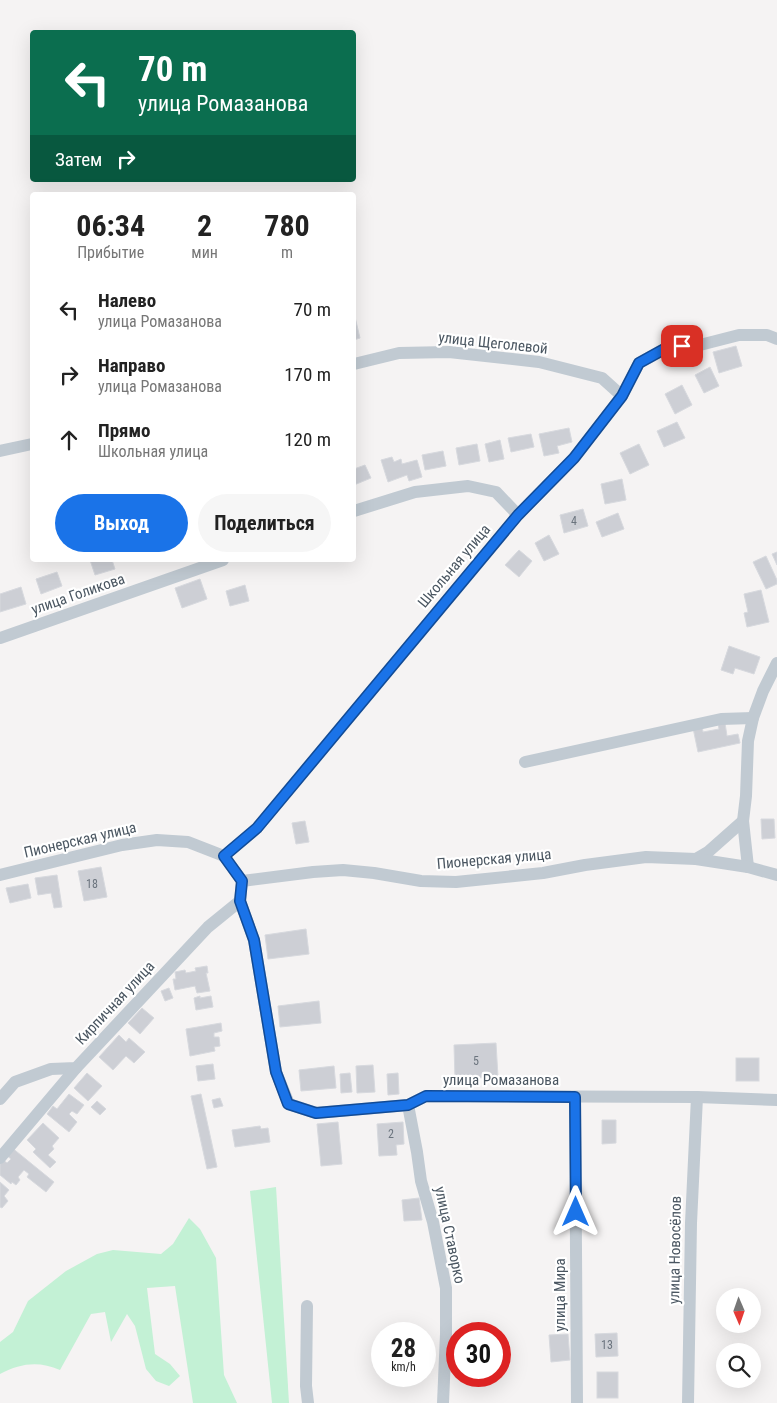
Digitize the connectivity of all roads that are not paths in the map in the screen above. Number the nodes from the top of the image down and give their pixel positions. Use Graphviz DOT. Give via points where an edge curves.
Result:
graph roads {
  1 [pos="777,339"];
  2 [pos="356,364"];
  3 [pos="622,396"];
  4 [pos="30,444"];
  5 [pos="0,451"];
  6 [pos="356,510"];
  7 [pos="518,515"];
  8 [pos="217,562"];
  9 [pos="0,638"];
  10 [pos="777,663"];
  11 [pos="753,718"];
  12 [pos="525,762"];
  13 [pos="743,821"];
  14 [pos="224,856"];
  15 [pos="696,860"];
  16 [pos="748,867"];
  17 [pos="0,875"];
  18 [pos="777,875"];
  19 [pos="242,881"];
  20 [pos="240,901"];
  21 [pos="76,1068"];
  22 [pos="575,1097"];
  23 [pos="697,1097"];
  24 [pos="0,1099"];
  25 [pos="777,1100"];
  26 [pos="408,1105"];
  27 [pos="0,1158"];
  28 [pos="307,1306"];
  29 [pos="308,1403"];
  30 [pos="442,1403"];
  31 [pos="576,1403"];
  32 [pos="688,1403"];
  1 -- 3 [label="street, Школьная улица" via="767,335 739,335 696,346 668,347 639,363"];
  2 -- 3 [label="street, улица Щеголевой" via="399,353 449,352 539,362 602,378"];
  3 -- 7 [label="street, Школьная улица" via="574,458"];
  4 -- 5 [label="street"];
  6 -- 7 [label="street" via="414,492 468,486 496,492"];
  7 -- 14 [label="street, Школьная улица" via="257,828"];
  8 -- 9 [label="street, улица Голикова"];
  10 -- 11 [label="street"];
  11 -- 12 [label="street" via="721,719"];
  11 -- 13 [label="street" via="748,741"];
  13 -- 15 [label="street"];
  13 -- 16 [label="street"];
  14 -- 17 [label="street, Пионерская улица" via="188,842 157,840 122,845"];
  14 -- 19 [label="street"];
  15 -- 16 [label="street, Пионерская улица"];
  15 -- 19 [label="street, Пионерская улица" via="646,857 456,882 420,881 343,870"];
  16 -- 18 [label="street, Пионерская улица"];
  19 -- 20 [label="street"];
  20 -- 21 [label="street, Кирпичная улица" via="208,927"];
  20 -- 26 [label="street, улица Ромазанова" via="254,940 276,1072 288,1104 316,1113"];
  21 -- 24 [label="street, Кирпичная улица" via="51,1069 15,1082"];
  21 -- 27 [label="street"];
  22 -- 23 [label="street, улица Ромазанова"];
  22 -- 26 [label="street, улица Ромазанова" via="426,1096"];
  22 -- 31 [label="street, улица Мира"];
  23 -- 25 [label="street, улица Ромазанова"];
  23 -- 32 [label="street, улица Новосёлов"];
  26 -- 30 [label="street, улица Ставорко" via="421,1180 446,1288"];
  28 -- 29 [label="street"];
}
